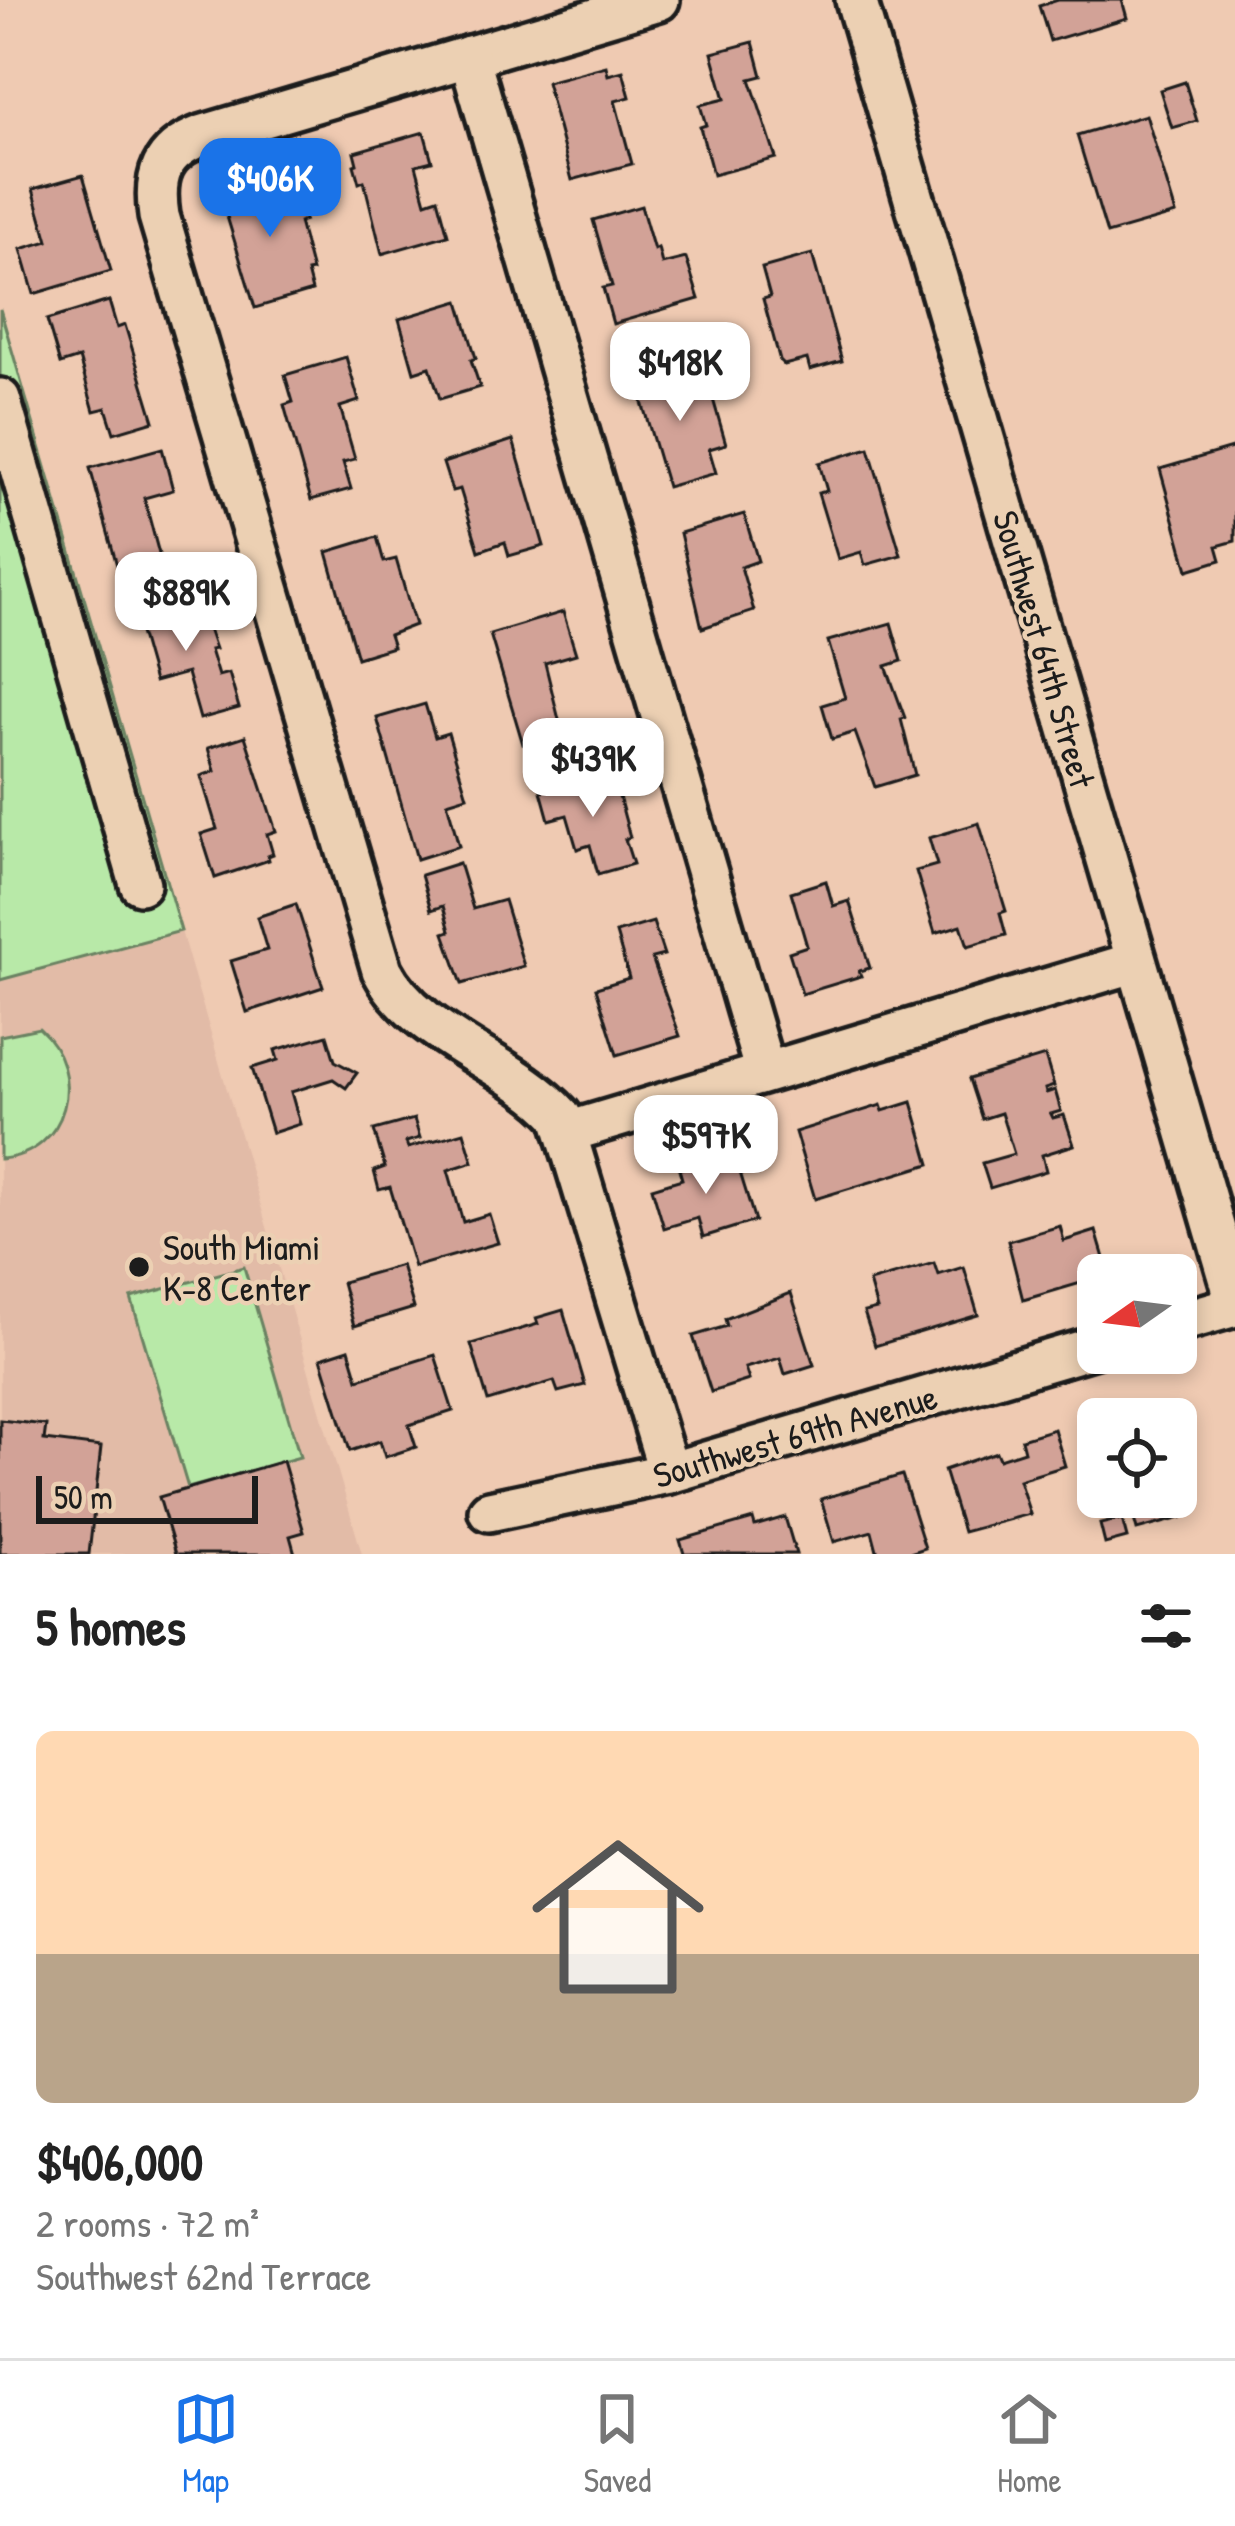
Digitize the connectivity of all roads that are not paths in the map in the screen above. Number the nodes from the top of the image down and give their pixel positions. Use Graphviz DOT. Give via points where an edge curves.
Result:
graph roads {
  1 [pos="658,0"];
  2 [pos="856,0"];
  3 [pos="469,56"];
  4 [pos="0,399"];
  5 [pos="140,884"];
  6 [pos="1136,962"];
  7 [pos="765,1072"];
  8 [pos="568,1132"];
  9 [pos="1219,1183"];
  10 [pos="1235,1302"];
  11 [pos="1197,1316"];
  12 [pos="1077,1352"];
  13 [pos="669,1473"];
  14 [pos="489,1511"];
  1 -- 3 [label="street"];
  2 -- 6 [label="street, Southwest 64th Street"];
  3 -- 7 [label="street"];
  3 -- 8 [label="street" via="201,136 165,159 155,188 382,970 407,1005 538,1093"];
  4 -- 5 [label="street"];
  6 -- 7 [label="street"];
  6 -- 9 [label="street, Southwest 64th Street"];
  7 -- 8 [label="street"];
  8 -- 13 [label="street"];
  9 -- 10 [label="street, Southwest 64th Street"];
  10 -- 11 [label="street"];
  12 -- 13 [label="street, Southwest 69th Avenue"];
  13 -- 14 [label="street, Southwest 69th Avenue"];
}
